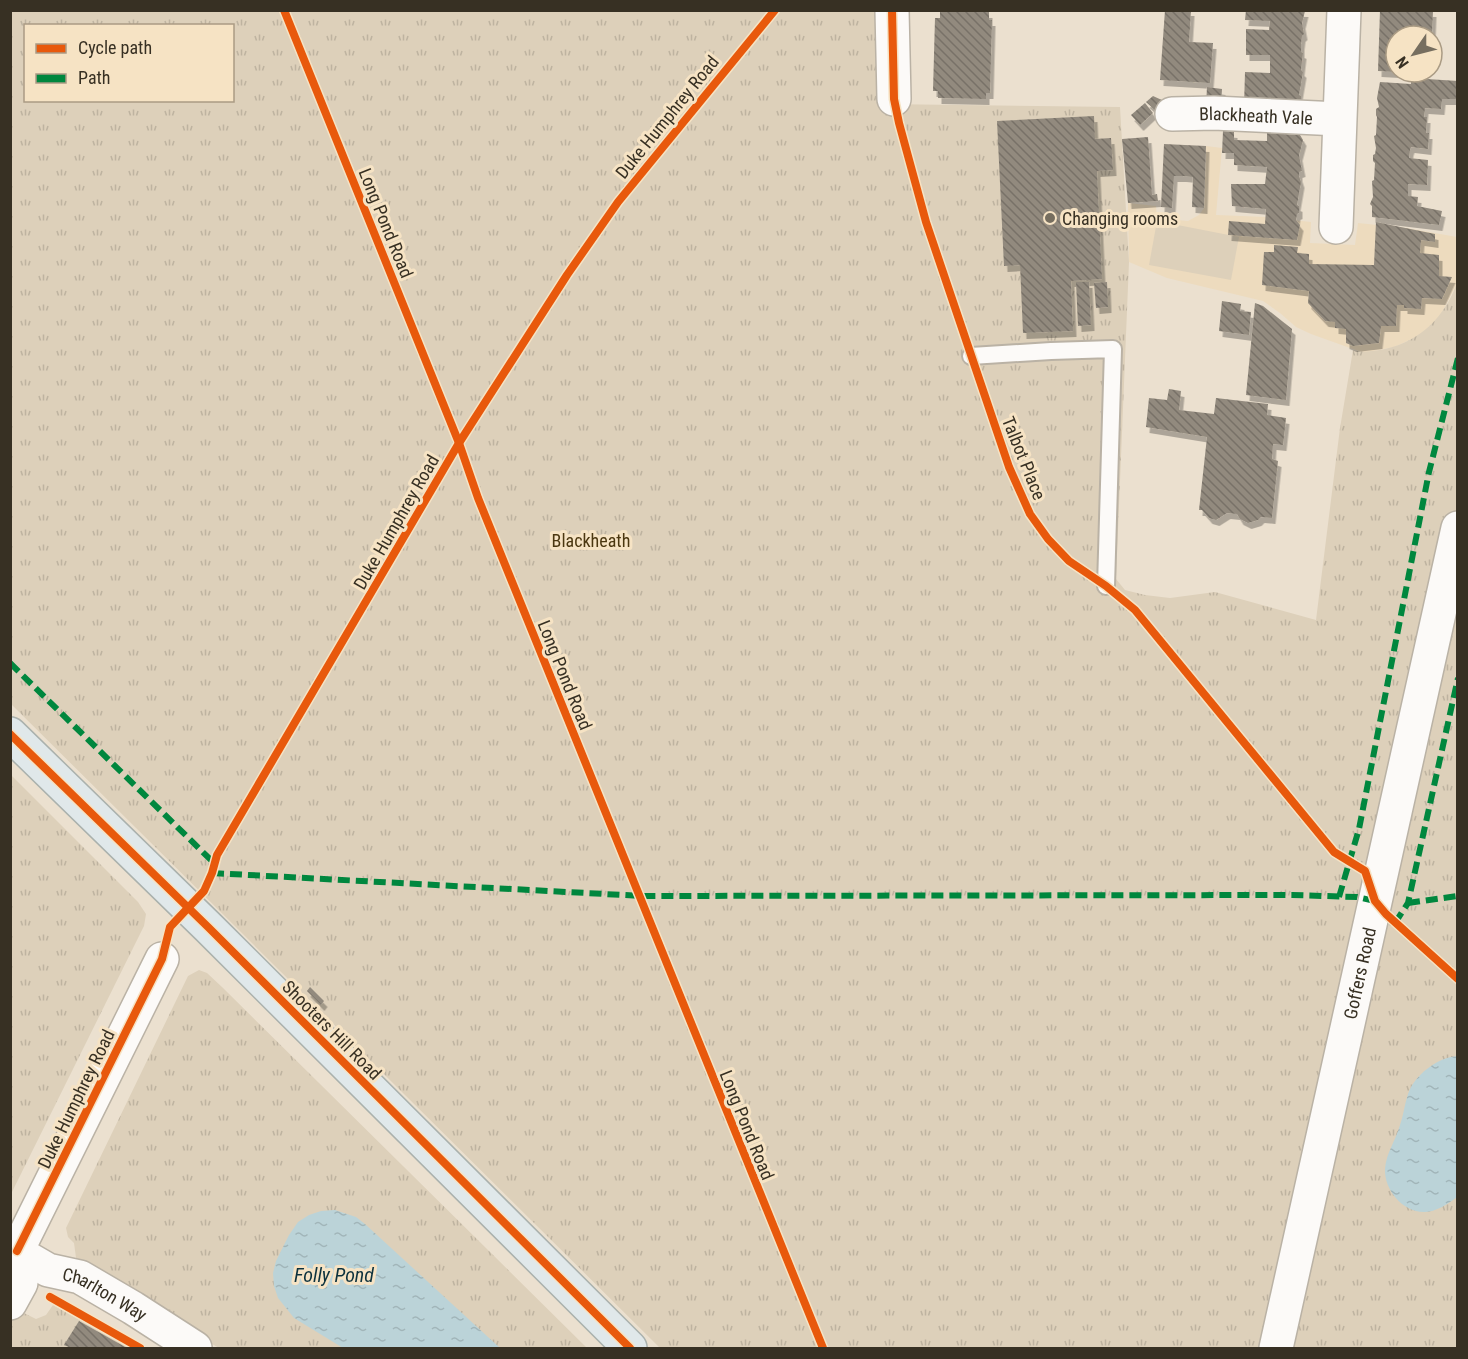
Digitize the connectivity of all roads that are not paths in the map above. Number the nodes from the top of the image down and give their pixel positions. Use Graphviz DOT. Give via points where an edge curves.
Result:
graph roads {
  1 [pos="892,10"];
  2 [pos="1344,10"];
  3 [pos="894,99"];
  4 [pos="1172,114"];
  5 [pos="1340,119"];
  6 [pos="1336,227"];
  7 [pos="971,356"];
  8 [pos="1458,528"];
  9 [pos="1106,586"];
  10 [pos="10,734"];
  11 [pos="162,959"];
  12 [pos="13,1251"];
  13 [pos="10,1303"];
  14 [pos="195,1348"];
  15 [pos="630,1348"];
  16 [pos="1276,1348"];
  1 -- 3 [label="street"];
  2 -- 5 [label="street, Blackheath Vale"];
  4 -- 5 [label="street, Blackheath Vale"];
  5 -- 6 [label="street, Blackheath Vale"];
  7 -- 9 [label="lane" via="1113,349"];
  8 -- 16 [label="street, Goffers Road"];
  10 -- 15 [label="highway, Shooters Hill Road"];
  11 -- 12 [label="street, Duke Humphrey Road"];
  12 -- 13 [label="street" via="21,1283"];
  12 -- 14 [label="street, Charlton Way" via="48,1270 80,1277"];
}
